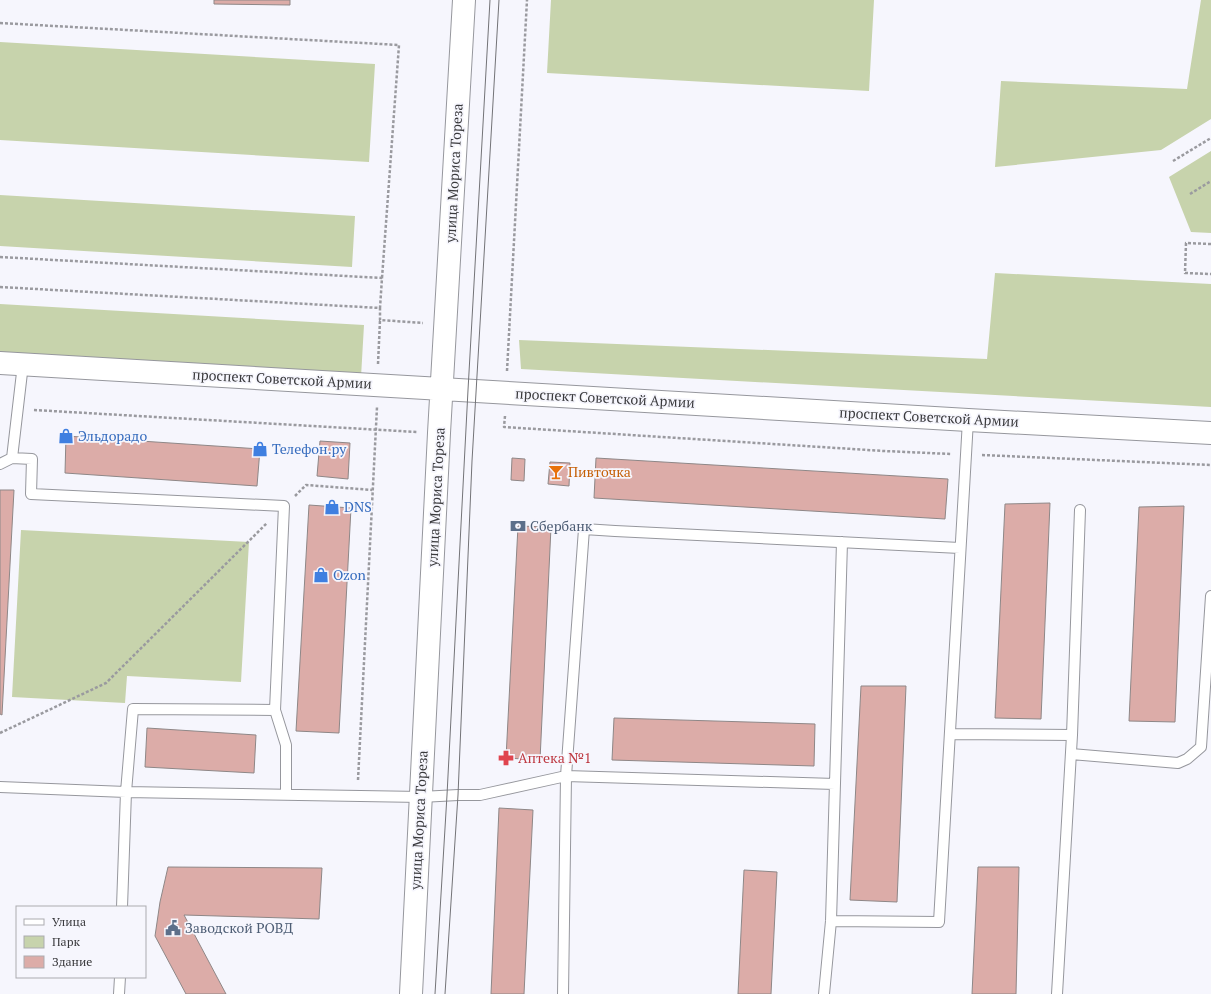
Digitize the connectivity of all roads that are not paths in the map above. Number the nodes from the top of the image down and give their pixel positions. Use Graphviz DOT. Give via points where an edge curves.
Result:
graph roads {
  1 [pos="464,0"];
  2 [pos="0,363"];
  3 [pos="23,364"];
  4 [pos="442,388"];
  5 [pos="968,420"];
  6 [pos="1211,433"];
  7 [pos="12,458"];
  8 [pos="0,464"];
  9 [pos="1080,510"];
  10 [pos="842,542"];
  11 [pos="960,548"];
  12 [pos="1211,596"];
  13 [pos="275,710"];
  14 [pos="950,734"];
  15 [pos="1072,736"];
  16 [pos="1070,754"];
  17 [pos="566,776"];
  18 [pos="835,784"];
  19 [pos="0,786"];
  20 [pos="126,792"];
  21 [pos="286,795"];
  22 [pos="420,798"];
  23 [pos="122,906"];
  24 [pos="831,921"];
  25 [pos="120,978"];
  26 [pos="119,994"];
  27 [pos="411,994"];
  28 [pos="563,994"];
  29 [pos="824,994"];
  30 [pos="1057,994"];
  1 -- 4 [label="street, улица Мориса Тореза"];
  2 -- 3 [label="street, проспект Советской Армии"];
  3 -- 4 [label="street, проспект Советской Армии"];
  3 -- 7 [label="lane"];
  4 -- 5 [label="street, проспект Советской Армии"];
  4 -- 22 [label="street, улица Мориса Тореза"];
  5 -- 6 [label="street, проспект Советской Армии"];
  5 -- 11 [label="lane"];
  7 -- 8 [label="lane"];
  7 -- 13 [label="lane" via="32,459 30,494 284,506"];
  9 -- 15 [label="lane"];
  10 -- 11 [label="lane"];
  10 -- 17 [label="lane" via="584,529"];
  10 -- 18 [label="lane"];
  11 -- 14 [label="lane"];
  12 -- 16 [label="lane" via="1201,747 1178,763"];
  13 -- 20 [label="lane" via="133,709"];
  13 -- 21 [label="lane" via="286,745"];
  14 -- 15 [label="lane"];
  14 -- 24 [label="lane" via="939,922"];
  15 -- 16 [label="lane"];
  16 -- 30 [label="lane"];
  17 -- 18 [label="lane"];
  17 -- 22 [label="lane" via="480,795"];
  17 -- 28 [label="lane"];
  18 -- 24 [label="lane"];
  19 -- 20 [label="lane"];
  20 -- 21 [label="lane"];
  20 -- 23 [label="lane"];
  21 -- 22 [label="lane"];
  22 -- 27 [label="street, улица Мориса Тореза"];
  24 -- 29 [label="lane"];
  25 -- 26 [label="lane"];
}
